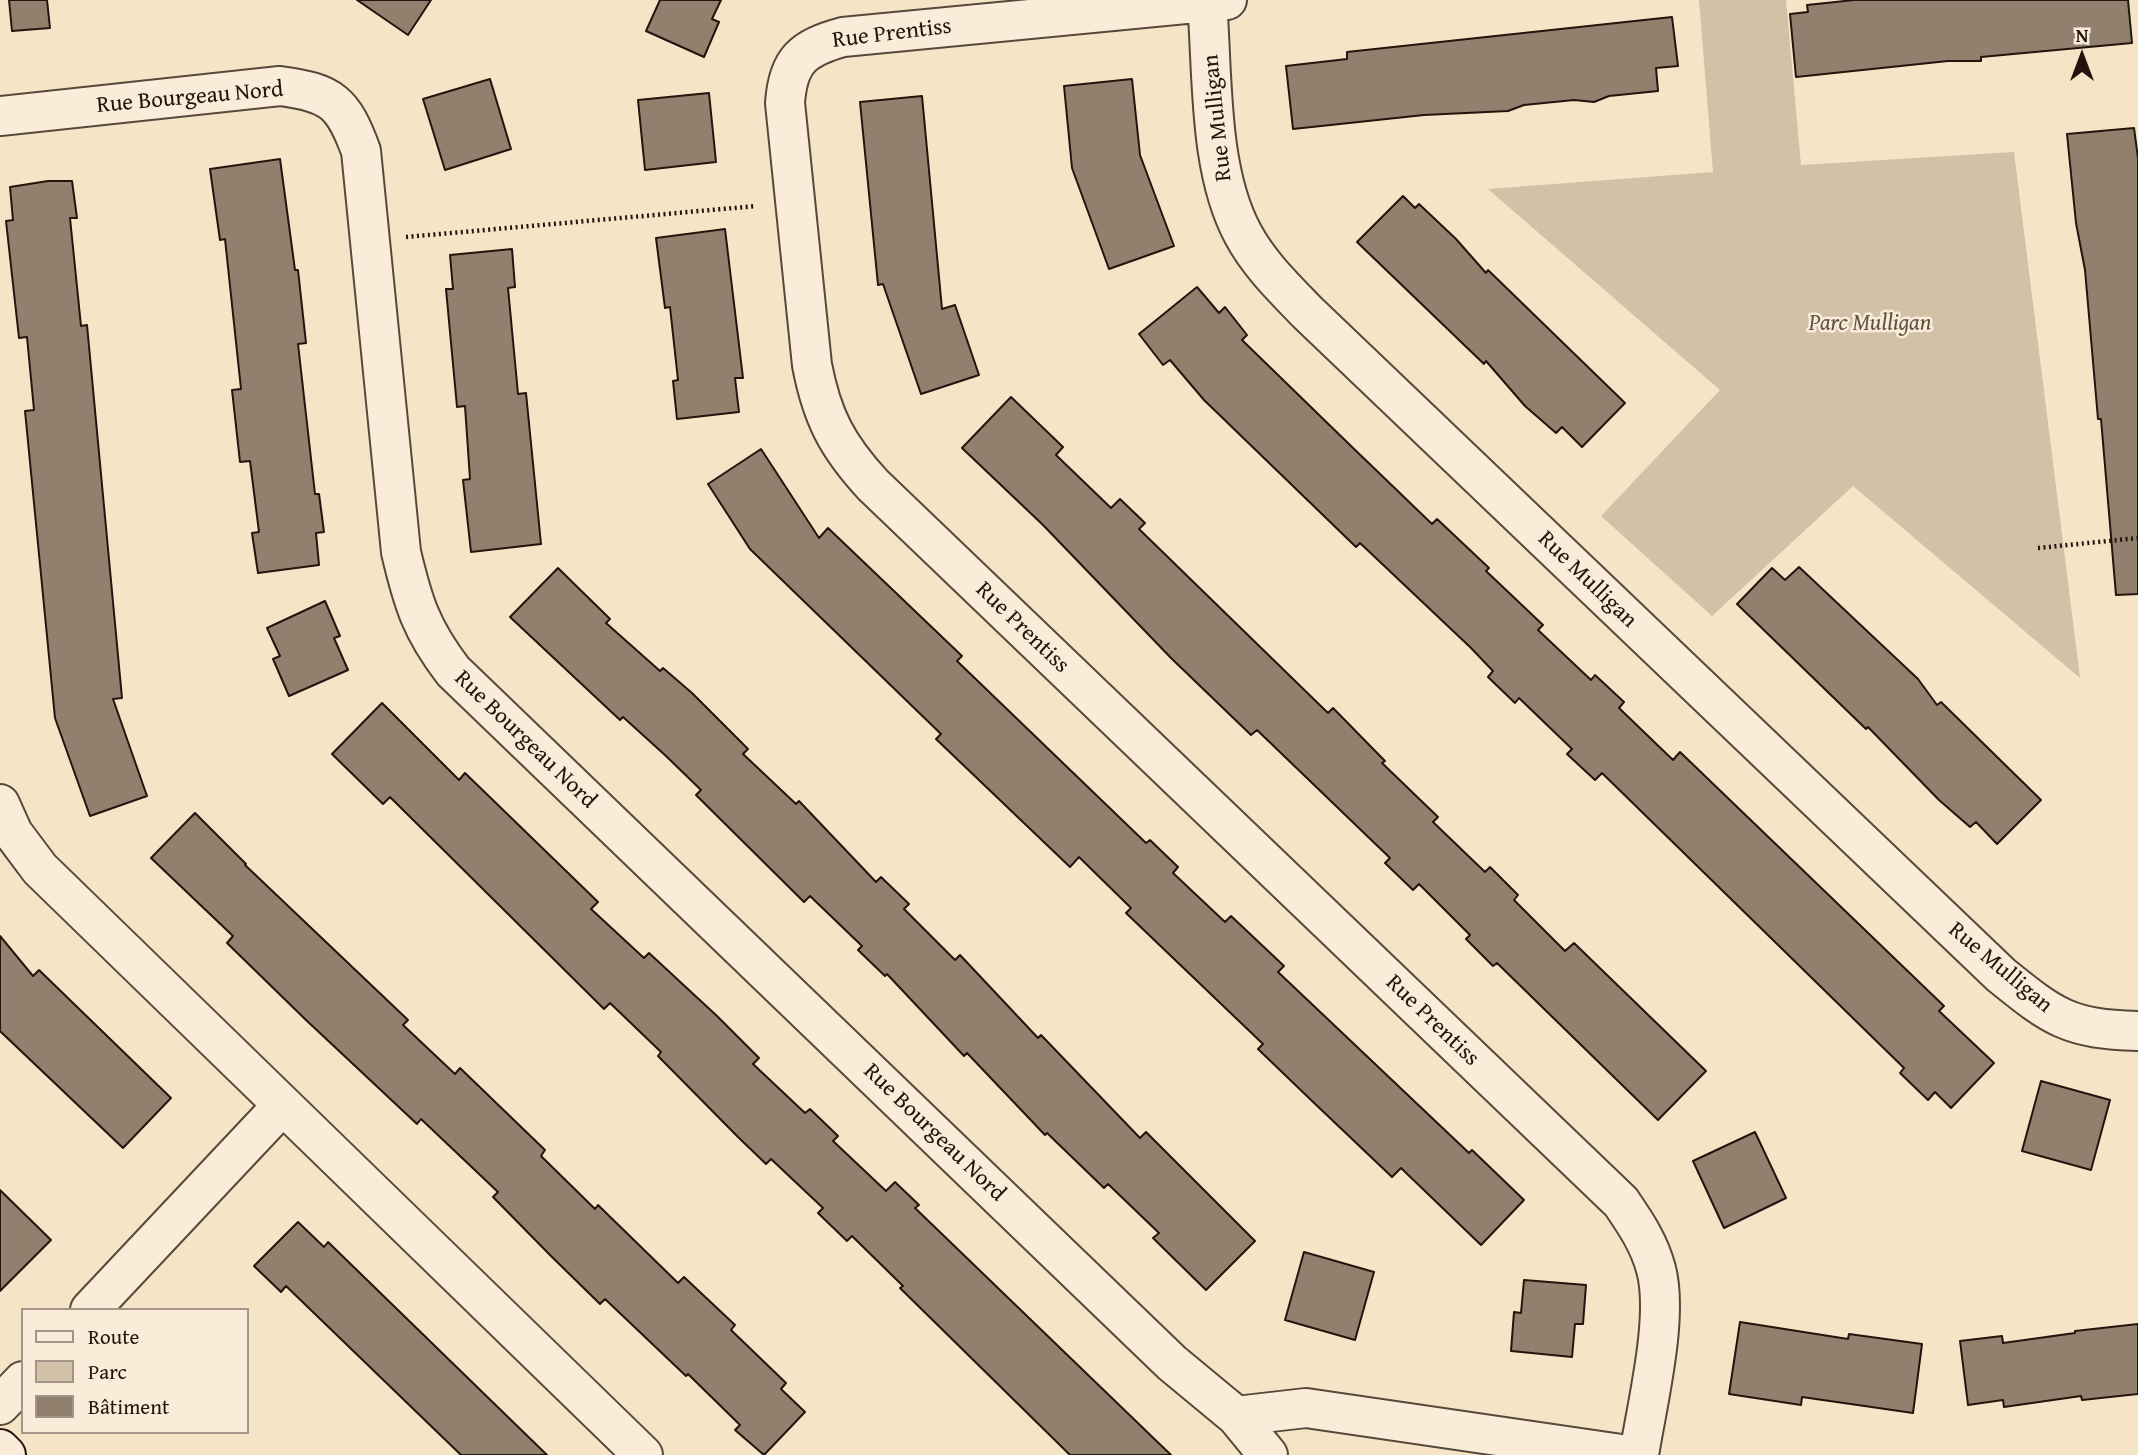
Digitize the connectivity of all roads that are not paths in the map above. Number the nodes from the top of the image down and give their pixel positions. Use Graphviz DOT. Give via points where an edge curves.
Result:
graph roads {
  1 [pos="1217,1"];
  2 [pos="0,116"];
  3 [pos="0,804"];
  4 [pos="2138,1031"];
  5 [pos="281,1107"];
  6 [pos="92,1308"];
  7 [pos="21,1383"];
  8 [pos="0,1405"];
  9 [pos="1236,1416"];
  10 [pos="0,1449"];
  11 [pos="6,1455"];
  12 [pos="643,1455"];
  13 [pos="1268,1455"];
  14 [pos="1628,1455"];
  15 [pos="1639,1455"];
  1 -- 4 [label="street, Rue Mulligan" via="1220,160 1228,200 1267,270 2001,975 2037,1005 2067,1022 2101,1030"];
  1 -- 15 [label="street, Rue Prentiss" via="843,37 800,56 786,78 785,103 819,403 847,457 1622,1202 1643,1234 1656,1270 1660,1308"];
  2 -- 9 [label="street, Rue Bourgeau Nord" via="280,86 312,90 336,102 361,151 401,552 414,606 431,643 473,691 1172,1363"];
  3 -- 5 [label="street" via="13,833 40,869"];
  5 -- 6 [label="street"];
  5 -- 12 [label="street"];
  7 -- 8 [label="street"];
  9 -- 13 [label="street, Rue Bourgeau Nord"];
  9 -- 14 [label="street" via="1306,1408"];
  10 -- 11 [label="street"];
}
